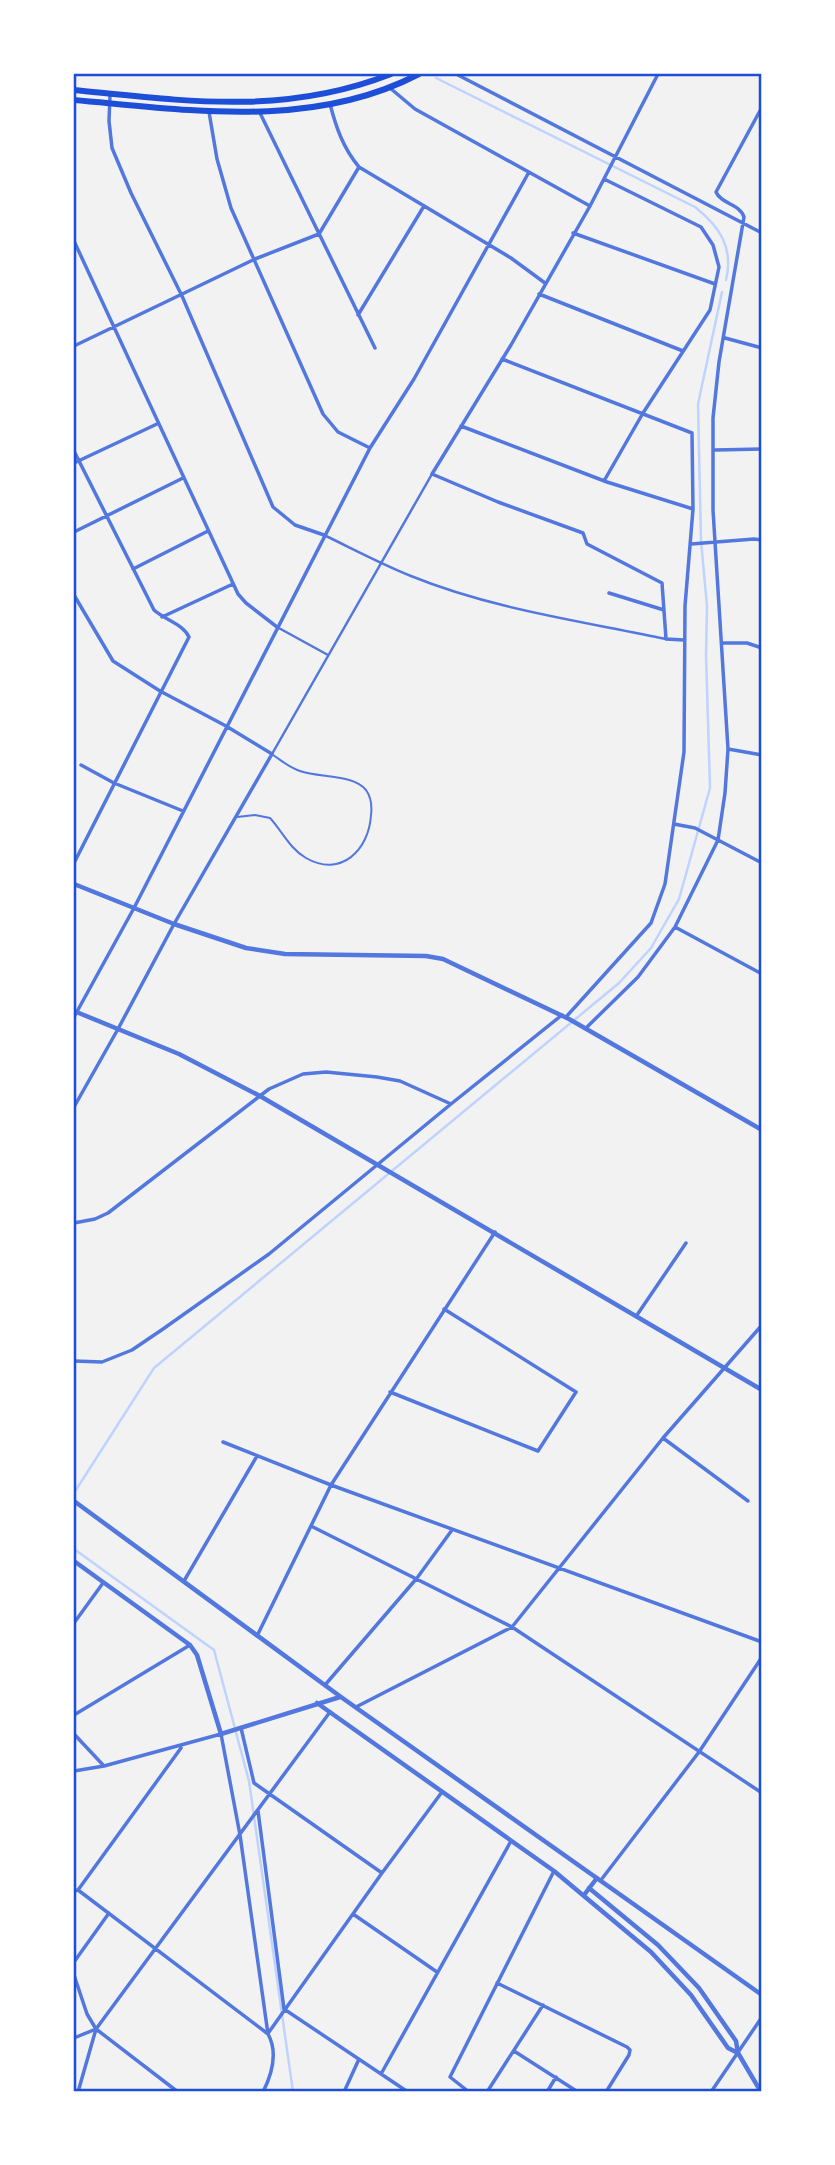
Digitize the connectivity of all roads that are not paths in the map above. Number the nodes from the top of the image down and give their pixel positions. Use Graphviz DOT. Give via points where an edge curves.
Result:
graph roads {
  1 [pos="391,74"];
  2 [pos="419,74"];
  3 [pos="456,74"];
  4 [pos="658,74"];
  5 [pos="388,87"];
  6 [pos="74,90"];
  7 [pos="110,93"];
  8 [pos="74,100"];
  9 [pos="109,103"];
  10 [pos="330,104"];
  11 [pos="761,107"];
  12 [pos="209,111"];
  13 [pos="260,113"];
  14 [pos="613,157"];
  15 [pos="359,167"];
  16 [pos="529,172"];
  17 [pos="604,179"];
  18 [pos="424,206"];
  19 [pos="590,206"];
  20 [pos="743,222"];
  21 [pos="573,233"];
  22 [pos="761,233"];
  23 [pos="319,234"];
  24 [pos="74,241"];
  25 [pos="489,246"];
  26 [pos="255,259"];
  27 [pos="545,283"];
  28 [pos="715,285"];
  29 [pos="540,294"];
  30 [pos="182,296"];
  31 [pos="358,315"];
  32 [pos="114,328"];
  33 [pos="725,338"];
  34 [pos="74,346"];
  35 [pos="374,348"];
  36 [pos="761,348"];
  37 [pos="684,351"];
  38 [pos="502,359"];
  39 [pos="643,412"];
  40 [pos="158,424"];
  41 [pos="461,426"];
  42 [pos="370,448"];
  43 [pos="761,449"];
  44 [pos="715,450"];
  45 [pos="74,451"];
  46 [pos="76,462"];
  47 [pos="432,474"];
  48 [pos="183,478"];
  49 [pos="604,481"];
  50 [pos="693,509"];
  51 [pos="106,516"];
  52 [pos="208,531"];
  53 [pos="74,532"];
  54 [pos="324,535"];
  55 [pos="761,540"];
  56 [pos="717,541"];
  57 [pos="693,544"];
  58 [pos="380,561"];
  59 [pos="133,569"];
  60 [pos="234,584"];
  61 [pos="609,593"];
  62 [pos="74,594"];
  63 [pos="664,610"];
  64 [pos="162,617"];
  65 [pos="277,626"];
  66 [pos="666,639"];
  67 [pos="684,640"];
  68 [pos="723,643"];
  69 [pos="761,648"];
  70 [pos="328,655"];
  71 [pos="160,691"];
  72 [pos="226,726"];
  73 [pos="728,749"];
  74 [pos="272,754"];
  75 [pos="761,755"];
  76 [pos="81,765"];
  77 [pos="114,783"];
  78 [pos="183,811"];
  79 [pos="236,817"];
  80 [pos="676,825"];
  81 [pos="716,839"];
  82 [pos="74,863"];
  83 [pos="761,863"];
  84 [pos="74,884"];
  85 [pos="134,908"];
  86 [pos="174,924"];
  87 [pos="675,927"];
  88 [pos="761,974"];
  89 [pos="74,1013"];
  90 [pos="566,1017"];
  91 [pos="584,1027"];
  92 [pos="118,1029"];
  93 [pos="260,1096"];
  94 [pos="451,1104"];
  95 [pos="74,1107"];
  96 [pos="761,1130"];
  97 [pos="380,1165"];
  98 [pos="74,1223"];
  99 [pos="495,1232"];
  100 [pos="686,1243"];
  101 [pos="444,1309"];
  102 [pos="637,1315"];
  103 [pos="761,1325"];
  104 [pos="74,1361"];
  105 [pos="723,1366"];
  106 [pos="761,1390"];
  107 [pos="390,1392"];
  108 [pos="663,1437"];
  109 [pos="223,1442"];
  110 [pos="257,1456"];
  111 [pos="331,1485"];
  112 [pos="74,1501"];
  113 [pos="748,1502"];
  114 [pos="311,1526"];
  115 [pos="452,1530"];
  116 [pos="74,1561"];
  117 [pos="559,1570"];
  118 [pos="417,1578"];
  119 [pos="183,1582"];
  120 [pos="103,1583"];
  121 [pos="74,1623"];
  122 [pos="512,1627"];
  123 [pos="257,1636"];
  124 [pos="761,1642"];
  125 [pos="190,1645"];
  126 [pos="761,1657"];
  127 [pos="325,1685"];
  128 [pos="341,1697"];
  129 [pos="317,1703"];
  130 [pos="356,1707"];
  131 [pos="330,1712"];
  132 [pos="74,1715"];
  133 [pos="239,1729"];
  134 [pos="74,1734"];
  135 [pos="222,1734"];
  136 [pos="182,1746"];
  137 [pos="699,1752"];
  138 [pos="104,1766"];
  139 [pos="74,1772"];
  140 [pos="442,1792"];
  141 [pos="761,1793"];
  142 [pos="271,1794"];
  143 [pos="258,1811"];
  144 [pos="240,1835"];
  145 [pos="511,1841"];
  146 [pos="554,1871"];
  147 [pos="382,1873"];
  148 [pos="599,1879"];
  149 [pos="589,1888"];
  150 [pos="76,1890"];
  151 [pos="584,1895"];
  152 [pos="108,1913"];
  153 [pos="353,1914"];
  154 [pos="156,1949"];
  155 [pos="74,1962"];
  156 [pos="437,1972"];
  157 [pos="74,1975"];
  158 [pos="497,1983"];
  159 [pos="761,1995"];
  160 [pos="543,2005"];
  161 [pos="283,2010"];
  162 [pos="761,2017"];
  163 [pos="96,2029"];
  164 [pos="268,2034"];
  165 [pos="74,2038"];
  166 [pos="514,2051"];
  167 [pos="738,2053"];
  168 [pos="359,2059"];
  169 [pos="381,2074"];
  170 [pos="556,2077"];
  171 [pos="78,2091"];
  172 [pos="178,2091"];
  173 [pos="263,2091"];
  174 [pos="344,2091"];
  175 [pos="408,2091"];
  176 [pos="469,2091"];
  177 [pos="487,2091"];
  178 [pos="547,2091"];
  179 [pos="578,2091"];
  180 [pos="606,2091"];
  181 [pos="711,2091"];
  182 [pos="761,2091"];
  1 -- 7 [label="highway" via="351,89 282,101 225,104"];
  2 -- 5 [label="highway"];
  3 -- 14 [label="street"];
  4 -- 14 [label="street"];
  5 -- 10 [label="highway"];
  5 -- 16 [label="street" via="415,109"];
  6 -- 7 [label="highway"];
  7 -- 9 [label="street"];
  8 -- 9 [label="highway"];
  9 -- 12 [label="highway"];
  9 -- 30 [label="street" via="112,148"];
  10 -- 13 [label="highway"];
  10 -- 15 [label="street" via="347,152"];
  11 -- 20 [label="street" via="716,192 744,214"];
  12 -- 13 [label="highway"];
  12 -- 26 [label="street" via="231,208"];
  13 -- 23 [label="street"];
  14 -- 17 [label="street"];
  14 -- 20 [label="street"];
  15 -- 18 [label="street"];
  15 -- 23 [label="street"];
  16 -- 19 [label="street"];
  16 -- 25 [label="street"];
  17 -- 19 [label="street"];
  17 -- 28 [label="street" via="701,227 713,245 719,267"];
  18 -- 25 [label="street"];
  18 -- 31 [label="street"];
  19 -- 21 [label="street"];
  20 -- 22 [label="street"];
  20 -- 33 [label="street"];
  21 -- 27 [label="street"];
  21 -- 28 [label="street"];
  23 -- 26 [label="street"];
  23 -- 31 [label="street"];
  24 -- 32 [label="street"];
  25 -- 27 [label="street"];
  25 -- 42 [label="street"];
  26 -- 30 [label="street"];
  26 -- 42 [label="street" via="323,414 338,432"];
  27 -- 29 [label="street"];
  28 -- 37 [label="street" via="710,310"];
  29 -- 37 [label="street"];
  29 -- 38 [label="street"];
  30 -- 32 [label="street"];
  30 -- 54 [label="street" via="273,507 295,524"];
  31 -- 35 [label="street"];
  32 -- 34 [label="street"];
  32 -- 40 [label="street"];
  33 -- 36 [label="street"];
  33 -- 44 [label="street" via="713,418"];
  37 -- 39 [label="street"];
  38 -- 39 [label="street"];
  38 -- 41 [label="street"];
  39 -- 49 [label="street"];
  39 -- 50 [label="street" via="692,433"];
  40 -- 46 [label="street"];
  40 -- 48 [label="street"];
  41 -- 47 [label="street"];
  41 -- 49 [label="street"];
  42 -- 54 [label="street"];
  43 -- 44 [label="street"];
  44 -- 56 [label="street"];
  45 -- 46 [label="street"];
  46 -- 51 [label="street"];
  47 -- 58 [label="street"];
  47 -- 63 [label="street" via="583,533 587,544 662,583"];
  48 -- 51 [label="street"];
  48 -- 52 [label="street"];
  49 -- 50 [label="street"];
  50 -- 57 [label="street"];
  51 -- 53 [label="street"];
  51 -- 59 [label="street"];
  52 -- 59 [label="street"];
  52 -- 60 [label="street"];
  54 -- 58 [label="street"];
  54 -- 65 [label="street"];
  55 -- 56 [label="street"];
  56 -- 57 [label="street"];
  56 -- 68 [label="street"];
  57 -- 67 [label="street"];
  58 -- 66 [label="street" via="411,576 503,605"];
  58 -- 70 [label="street"];
  59 -- 64 [label="street" via="154,611"];
  60 -- 64 [label="street"];
  60 -- 65 [label="street" via="246,603"];
  61 -- 63 [label="street"];
  62 -- 71 [label="street" via="113,661"];
  63 -- 66 [label="street"];
  64 -- 71 [label="street" via="185,629 189,637"];
  65 -- 70 [label="street"];
  65 -- 72 [label="street"];
  66 -- 67 [label="street"];
  67 -- 80 [label="street" via="684,752"];
  68 -- 69 [label="street"];
  68 -- 73 [label="street"];
  70 -- 74 [label="street"];
  71 -- 72 [label="street"];
  71 -- 77 [label="street"];
  72 -- 74 [label="street"];
  72 -- 78 [label="street"];
  73 -- 75 [label="street"];
  73 -- 81 [label="street"];
  74 -- 79 [label="street"];
  74 -- 79 [label="lane" via="298,771 349,779 368,792 371,821 364,846 350,859 327,864 307,859 294,849 270,818"];
  76 -- 77 [label="street"];
  77 -- 78 [label="street"];
  77 -- 82 [label="street"];
  78 -- 85 [label="street"];
  79 -- 86 [label="street"];
  80 -- 81 [label="street"];
  80 -- 90 [label="street" via="652,923"];
  81 -- 83 [label="street"];
  81 -- 87 [label="street"];
  84 -- 85 [label="street"];
  85 -- 86 [label="street"];
  85 -- 89 [label="street"];
  86 -- 90 [label="street" via="272,953 443,959"];
  86 -- 92 [label="street"];
  87 -- 88 [label="street"];
  87 -- 91 [label="street" via="638,977"];
  89 -- 92 [label="street"];
  90 -- 91 [label="street"];
  90 -- 94 [label="street"];
  91 -- 96 [label="street"];
  92 -- 93 [label="street"];
  92 -- 95 [label="street"];
  93 -- 94 [label="street" via="303,1074 326,1072 400,1081"];
  93 -- 97 [label="street"];
  93 -- 98 [label="street" via="108,1213"];
  94 -- 97 [label="street"];
  97 -- 99 [label="street"];
  97 -- 104 [label="street" via="269,1254 132,1350 102,1362"];
  99 -- 101 [label="street"];
  99 -- 102 [label="street"];
  100 -- 102 [label="street"];
  101 -- 107 [label="street"];
  101 -- 107 [label="street" via="576,1392 538,1451"];
  102 -- 105 [label="street"];
  103 -- 105 [label="street"];
  105 -- 106 [label="street"];
  105 -- 108 [label="street"];
  107 -- 111 [label="street"];
  108 -- 113 [label="street"];
  108 -- 117 [label="street"];
  109 -- 110 [label="street"];
  110 -- 111 [label="street"];
  110 -- 119 [label="street"];
  111 -- 114 [label="street"];
  111 -- 115 [label="street"];
  112 -- 119 [label="street"];
  114 -- 118 [label="street"];
  114 -- 123 [label="street"];
  115 -- 117 [label="street"];
  115 -- 118 [label="street"];
  116 -- 120 [label="street"];
  117 -- 122 [label="street"];
  117 -- 124 [label="street"];
  118 -- 122 [label="street"];
  118 -- 127 [label="street"];
  119 -- 123 [label="street"];
  120 -- 121 [label="street"];
  120 -- 125 [label="street"];
  122 -- 130 [label="street"];
  122 -- 137 [label="street"];
  123 -- 127 [label="street"];
  125 -- 132 [label="street"];
  125 -- 135 [label="street"];
  126 -- 137 [label="street"];
  127 -- 128 [label="street"];
  128 -- 129 [label="street"];
  128 -- 130 [label="street"];
  129 -- 131 [label="street"];
  129 -- 133 [label="street"];
  130 -- 148 [label="street"];
  131 -- 140 [label="street"];
  131 -- 142 [label="street"];
  133 -- 135 [label="street"];
  133 -- 142 [label="street" via="254,1783"];
  134 -- 138 [label="street"];
  135 -- 136 [label="street"];
  135 -- 144 [label="street"];
  136 -- 138 [label="street"];
  136 -- 150 [label="street"];
  137 -- 141 [label="street"];
  137 -- 148 [label="street"];
  138 -- 139 [label="street"];
  140 -- 145 [label="street"];
  140 -- 147 [label="street"];
  142 -- 143 [label="street"];
  142 -- 147 [label="street"];
  143 -- 144 [label="street"];
  143 -- 161 [label="street"];
  144 -- 154 [label="street"];
  144 -- 164 [label="street"];
  145 -- 146 [label="street"];
  145 -- 156 [label="street"];
  146 -- 151 [label="street"];
  146 -- 158 [label="street"];
  147 -- 153 [label="street"];
  148 -- 149 [label="street"];
  148 -- 159 [label="street"];
  149 -- 151 [label="street"];
  149 -- 167 [label="street" via="658,1945 699,1988 736,2041"];
  150 -- 152 [label="street"];
  151 -- 167 [label="street" via="651,1952 691,1995 728,2048"];
  152 -- 154 [label="street"];
  152 -- 155 [label="street"];
  153 -- 156 [label="street"];
  153 -- 161 [label="street"];
  154 -- 163 [label="street"];
  154 -- 164 [label="street"];
  156 -- 169 [label="street"];
  157 -- 163 [label="street"];
  158 -- 160 [label="street"];
  158 -- 176 [label="street" via="450,2077"];
  160 -- 166 [label="street"];
  160 -- 180 [label="street" via="630,2050"];
  161 -- 164 [label="street"];
  161 -- 168 [label="street"];
  162 -- 167 [label="street"];
  163 -- 165 [label="street"];
  163 -- 171 [label="street"];
  163 -- 172 [label="street"];
  164 -- 173 [label="street" via="273,2062"];
  166 -- 170 [label="street"];
  166 -- 177 [label="street"];
  167 -- 181 [label="street"];
  167 -- 182 [label="street"];
  168 -- 169 [label="street"];
  168 -- 174 [label="street"];
  169 -- 175 [label="street"];
  170 -- 178 [label="street"];
  170 -- 179 [label="street"];
}
